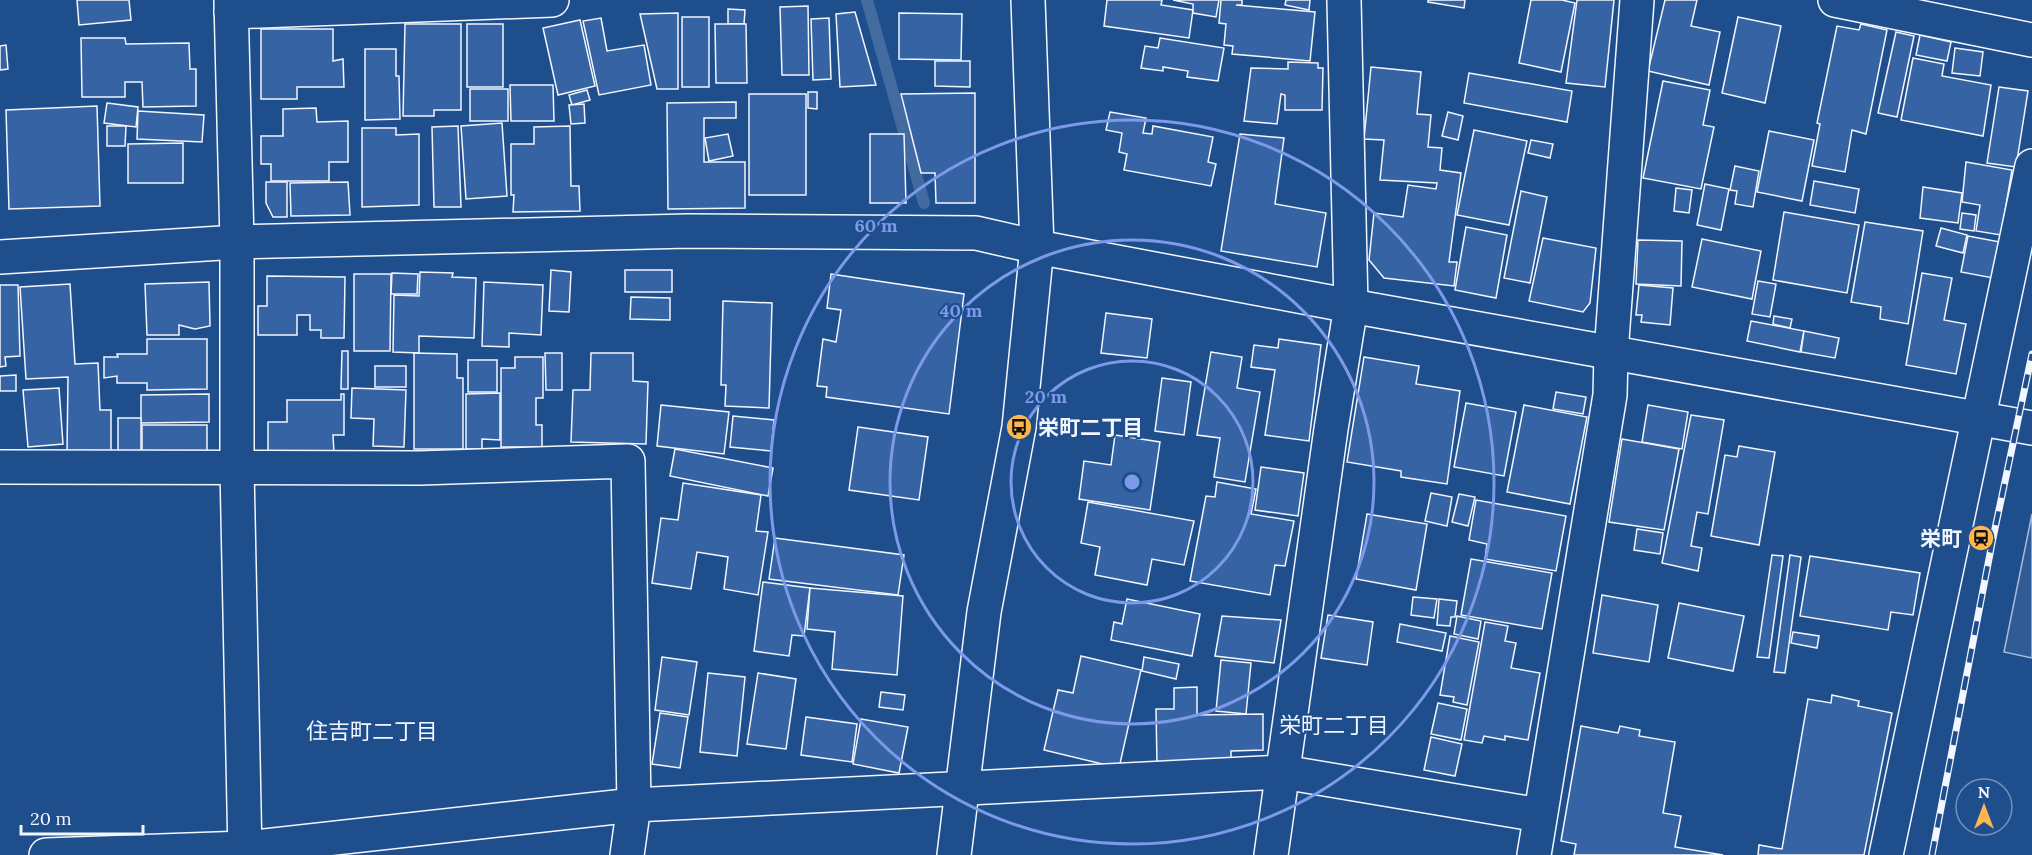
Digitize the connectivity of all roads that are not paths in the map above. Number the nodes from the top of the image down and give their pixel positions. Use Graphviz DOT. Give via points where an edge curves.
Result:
graph roads {
  1 [pos="552,0"];
  2 [pos="1028,0"];
  3 [pos="1344,0"];
  4 [pos="1637,0"];
  5 [pos="1835,0"];
  6 [pos="231,6"];
  7 [pos="2032,40"];
  8 [pos="2032,166"];
  9 [pos="237,242"];
  10 [pos="1037,247"];
  11 [pos="0,257"];
  12 [pos="1351,306"];
  13 [pos="1611,353"];
  14 [pos="1979,418"];
  15 [pos="2032,428"];
  16 [pos="0,467"];
  17 [pos="237,468"];
  18 [pos="1283,772"];
  19 [pos="964,787"];
  20 [pos="634,805"];
  21 [pos="1540,815"];
  22 [pos="245,852"];
  23 [pos="46,855"];
  24 [pos="627,855"];
  25 [pos="954,855"];
  26 [pos="1271,855"];
  27 [pos="1534,855"];
  28 [pos="1886,855"];
  1 -- 6 [label="street"];
  2 -- 10 [label="street"];
  3 -- 12 [label="street"];
  4 -- 13 [label="street"];
  5 -- 7 [label="street"];
  6 -- 9 [label="street"];
  8 -- 14 [label="street"];
  9 -- 10 [label="street" via="700,231 976,233"];
  9 -- 11 [label="street"];
  9 -- 17 [label="street"];
  10 -- 12 [label="street"];
  10 -- 19 [label="street" via="1019,427 984,612"];
  12 -- 13 [label="street"];
  12 -- 18 [label="street"];
  13 -- 14 [label="street"];
  13 -- 21 [label="street" via="1610,395"];
  14 -- 15 [label="street"];
  14 -- 28 [label="street"];
  16 -- 17 [label="street"];
  17 -- 20 [label="street" via="420,468 628,461"];
  17 -- 22 [label="street"];
  18 -- 19 [label="street"];
  18 -- 21 [label="street"];
  18 -- 26 [label="street"];
  19 -- 20 [label="street"];
  19 -- 25 [label="street"];
  20 -- 22 [label="street"];
  20 -- 24 [label="street"];
  21 -- 27 [label="street"];
  22 -- 23 [label="street"];
}
